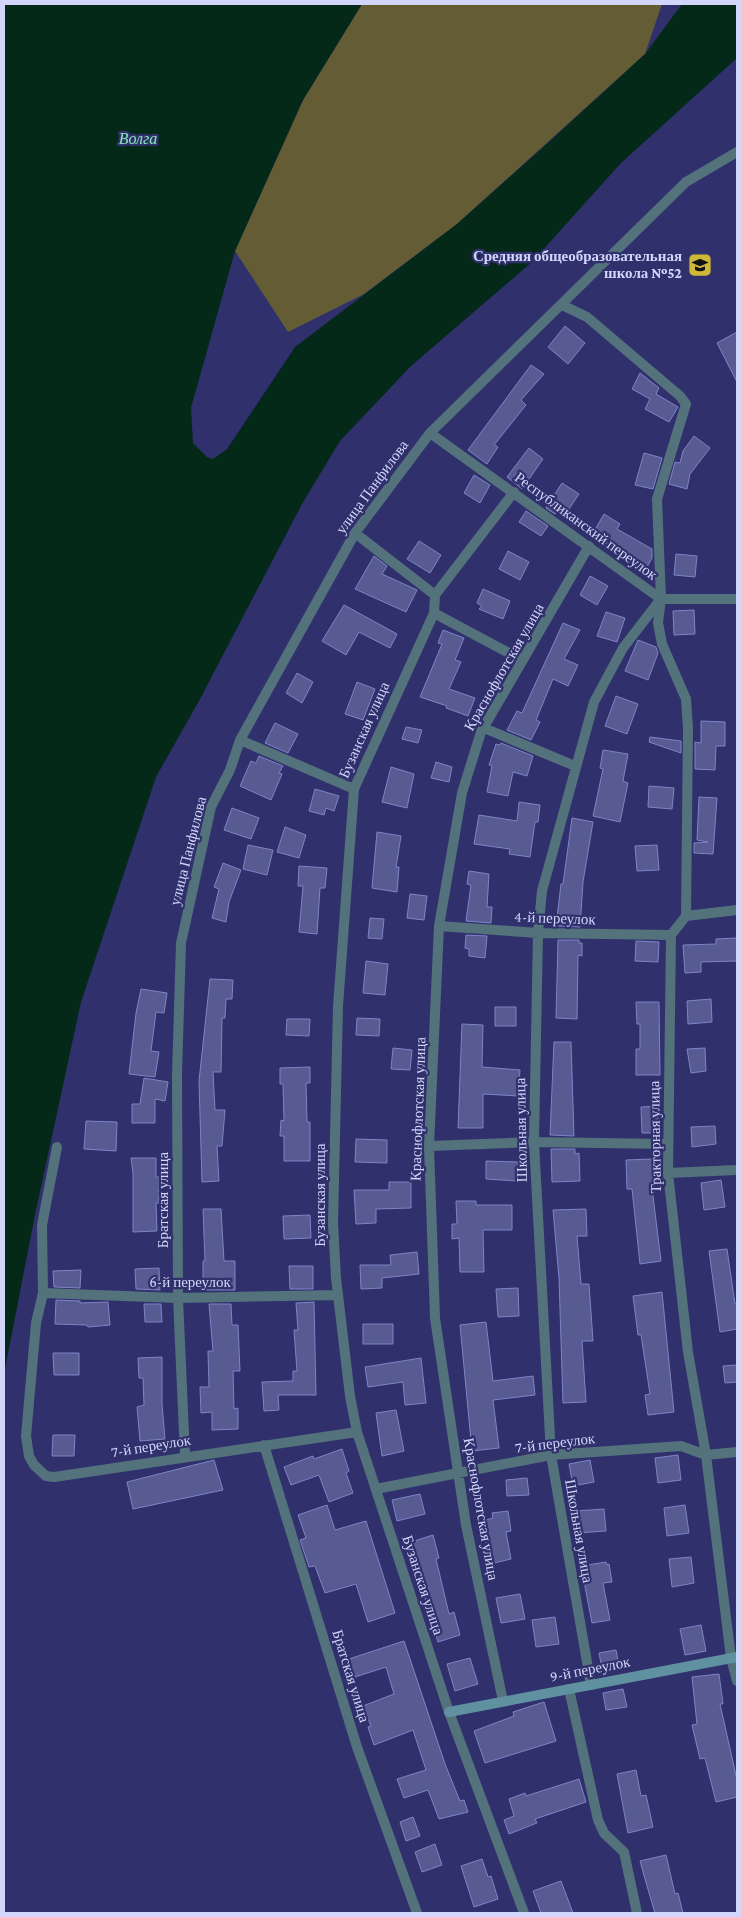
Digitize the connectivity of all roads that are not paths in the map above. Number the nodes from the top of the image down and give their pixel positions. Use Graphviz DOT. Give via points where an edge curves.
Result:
graph roads {
  1 [pos="737,152"];
  2 [pos="562,305"];
  3 [pos="430,433"];
  4 [pos="514,492"];
  5 [pos="355,533"];
  6 [pos="589,546"];
  7 [pos="435,595"];
  8 [pos="661,599"];
  9 [pos="737,599"];
  10 [pos="434,613"];
  11 [pos="522,660"];
  12 [pos="484,728"];
  13 [pos="240,740"];
  14 [pos="575,766"];
  15 [pos="354,789"];
  16 [pos="737,910"];
  17 [pos="686,916"];
  18 [pos="439,926"];
  19 [pos="538,934"];
  20 [pos="671,935"];
  21 [pos="180,943"];
  22 [pos="534,1142"];
  23 [pos="668,1144"];
  24 [pos="429,1146"];
  25 [pos="57,1147"];
  26 [pos="737,1170"];
  27 [pos="668,1173"];
  28 [pos="43,1293"];
  29 [pos="338,1295"];
  30 [pos="178,1298"];
  31 [pos="357,1432"];
  32 [pos="264,1445"];
  33 [pos="737,1452"];
  34 [pos="706,1455"];
  35 [pos="185,1456"];
  36 [pos="551,1456"];
  37 [pos="458,1474"];
  38 [pos="376,1489"];
  39 [pos="734,1657"];
  40 [pos="737,1681"];
  41 [pos="591,1685"];
  42 [pos="569,1689"];
  43 [pos="503,1701"];
  44 [pos="449,1712"];
  45 [pos="417,1913"];
  46 [pos="524,1913"];
  47 [pos="636,1913"];
  1 -- 2 [label="street, улица Панфилова" via="686,182"];
  2 -- 3 [label="street, улица Панфилова"];
  2 -- 8 [label="street" via="586,317 686,404 657,499"];
  3 -- 4 [label="street, Республиканский переулок"];
  3 -- 5 [label="street, улица Панфилова"];
  4 -- 6 [label="street, Республиканский переулок"];
  4 -- 7 [label="street"];
  5 -- 7 [label="street"];
  5 -- 13 [label="street, улица Панфилова"];
  6 -- 8 [label="street, Республиканский переулок"];
  6 -- 11 [label="street, Краснофлотская улица"];
  7 -- 10 [label="street, Бузанская улица"];
  8 -- 9 [label="street, Республиканский переулок"];
  8 -- 14 [label="street, Школьная улица" via="623,648 604,681 594,702"];
  8 -- 17 [label="street" via="658,623 662,644 687,706"];
  10 -- 11 [label="street"];
  10 -- 15 [label="street, Бузанская улица"];
  11 -- 12 [label="street, Краснофлотская улица"];
  12 -- 14 [label="street"];
  12 -- 18 [label="street, Краснофлотская улица" via="462,793"];
  13 -- 15 [label="street"];
  13 -- 21 [label="street, улица Панфилова" via="212,807"];
  14 -- 19 [label="street, Школьная улица" via="542,891"];
  15 -- 29 [label="street, Бузанская улица" via="338,1006 333,1223"];
  16 -- 17 [label="street"];
  17 -- 20 [label="street"];
  18 -- 19 [label="street, 4-й переулок"];
  18 -- 24 [label="street, Краснофлотская улица"];
  19 -- 20 [label="street, 4-й переулок"];
  19 -- 22 [label="street, Школьная улица"];
  20 -- 23 [label="street, Тракторная улица"];
  21 -- 30 [label="street, Братская улица"];
  22 -- 23 [label="street"];
  22 -- 24 [label="street"];
  22 -- 36 [label="street, Школьная улица"];
  23 -- 27 [label="street, Тракторная улица"];
  24 -- 37 [label="street, Краснофлотская улица" via="435,1318"];
  25 -- 28 [label="street" via="42,1225"];
  26 -- 27 [label="street"];
  27 -- 34 [label="street, Тракторная улица" via="688,1352"];
  28 -- 30 [label="street, 6-й переулок"];
  28 -- 35 [label="street, 7-й переулок" via="36,1323 26,1436 29,1456 40,1472 54,1477"];
  29 -- 30 [label="street, 6-й переулок"];
  29 -- 31 [label="street, Бузанская улица"];
  30 -- 35 [label="street, Братская улица"];
  31 -- 32 [label="street, 7-й переулок"];
  31 -- 38 [label="street, Бузанская улица"];
  32 -- 35 [label="street, 7-й переулок"];
  32 -- 45 [label="street, Братская улица" via="357,1747"];
  33 -- 34 [label="street, 7-й переулок"];
  34 -- 36 [label="street, 7-й переулок" via="681,1446"];
  34 -- 39 [label="street, Тракторная улица"];
  36 -- 37 [label="street, 7-й переулок"];
  36 -- 41 [label="street, Школьная улица"];
  37 -- 38 [label="street, 7-й переулок"];
  37 -- 43 [label="street, Краснофлотская улица"];
  38 -- 44 [label="street, Бузанская улица"];
  39 -- 40 [label="street, Тракторная улица"];
  39 -- 41 [label="street, 9-й переулок"];
  41 -- 42 [label="street, 9-й переулок"];
  42 -- 43 [label="street, 9-й переулок"];
  42 -- 47 [label="street" via="598,1820 604,1833 618,1845 627,1860"];
  43 -- 44 [label="street, 9-й переулок"];
  44 -- 46 [label="street, Бузанская улица"];
}
